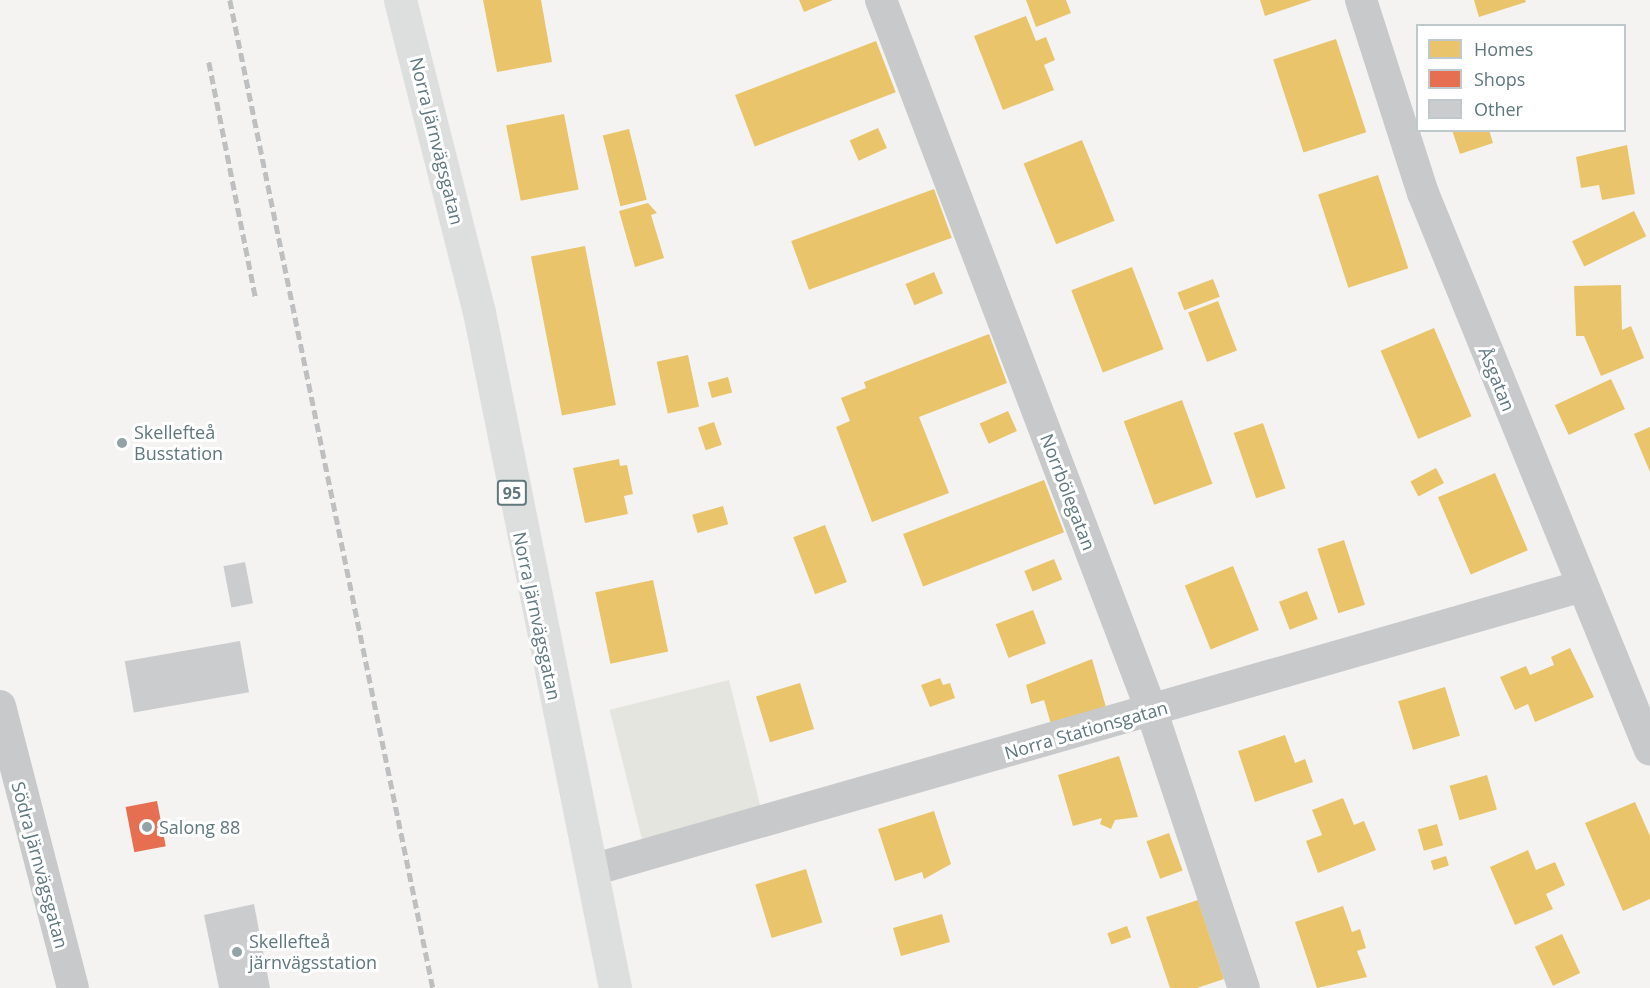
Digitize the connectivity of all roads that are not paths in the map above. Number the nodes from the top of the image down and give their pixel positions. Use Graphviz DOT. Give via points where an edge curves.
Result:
graph roads {
  1 [pos="400,0"];
  2 [pos="881,0"];
  3 [pos="1361,0"];
  4 [pos="1579,587"];
  5 [pos="0,706"];
  6 [pos="1152,712"];
  7 [pos="1650,750"];
  8 [pos="592,870"];
  9 [pos="73,988"];
  10 [pos="615,988"];
  11 [pos="1244,988"];
  1 -- 8 [label="main road, Norra Järnvägsgatan / 95" via="479,312 517,525"];
  2 -- 6 [label="street, Norrbölegatan"];
  3 -- 4 [label="street, Åsgatan" via="1423,193"];
  4 -- 6 [label="street, Norra Stationsgatan"];
  4 -- 7 [label="street, Åsgatan"];
  5 -- 9 [label="street, Södra Järnvägsgatan"];
  6 -- 8 [label="street, Norra Stationsgatan"];
  6 -- 11 [label="street, Norrbölegatan"];
  8 -- 10 [label="main road, Norra Järnvägsgatan / 95"];
}
